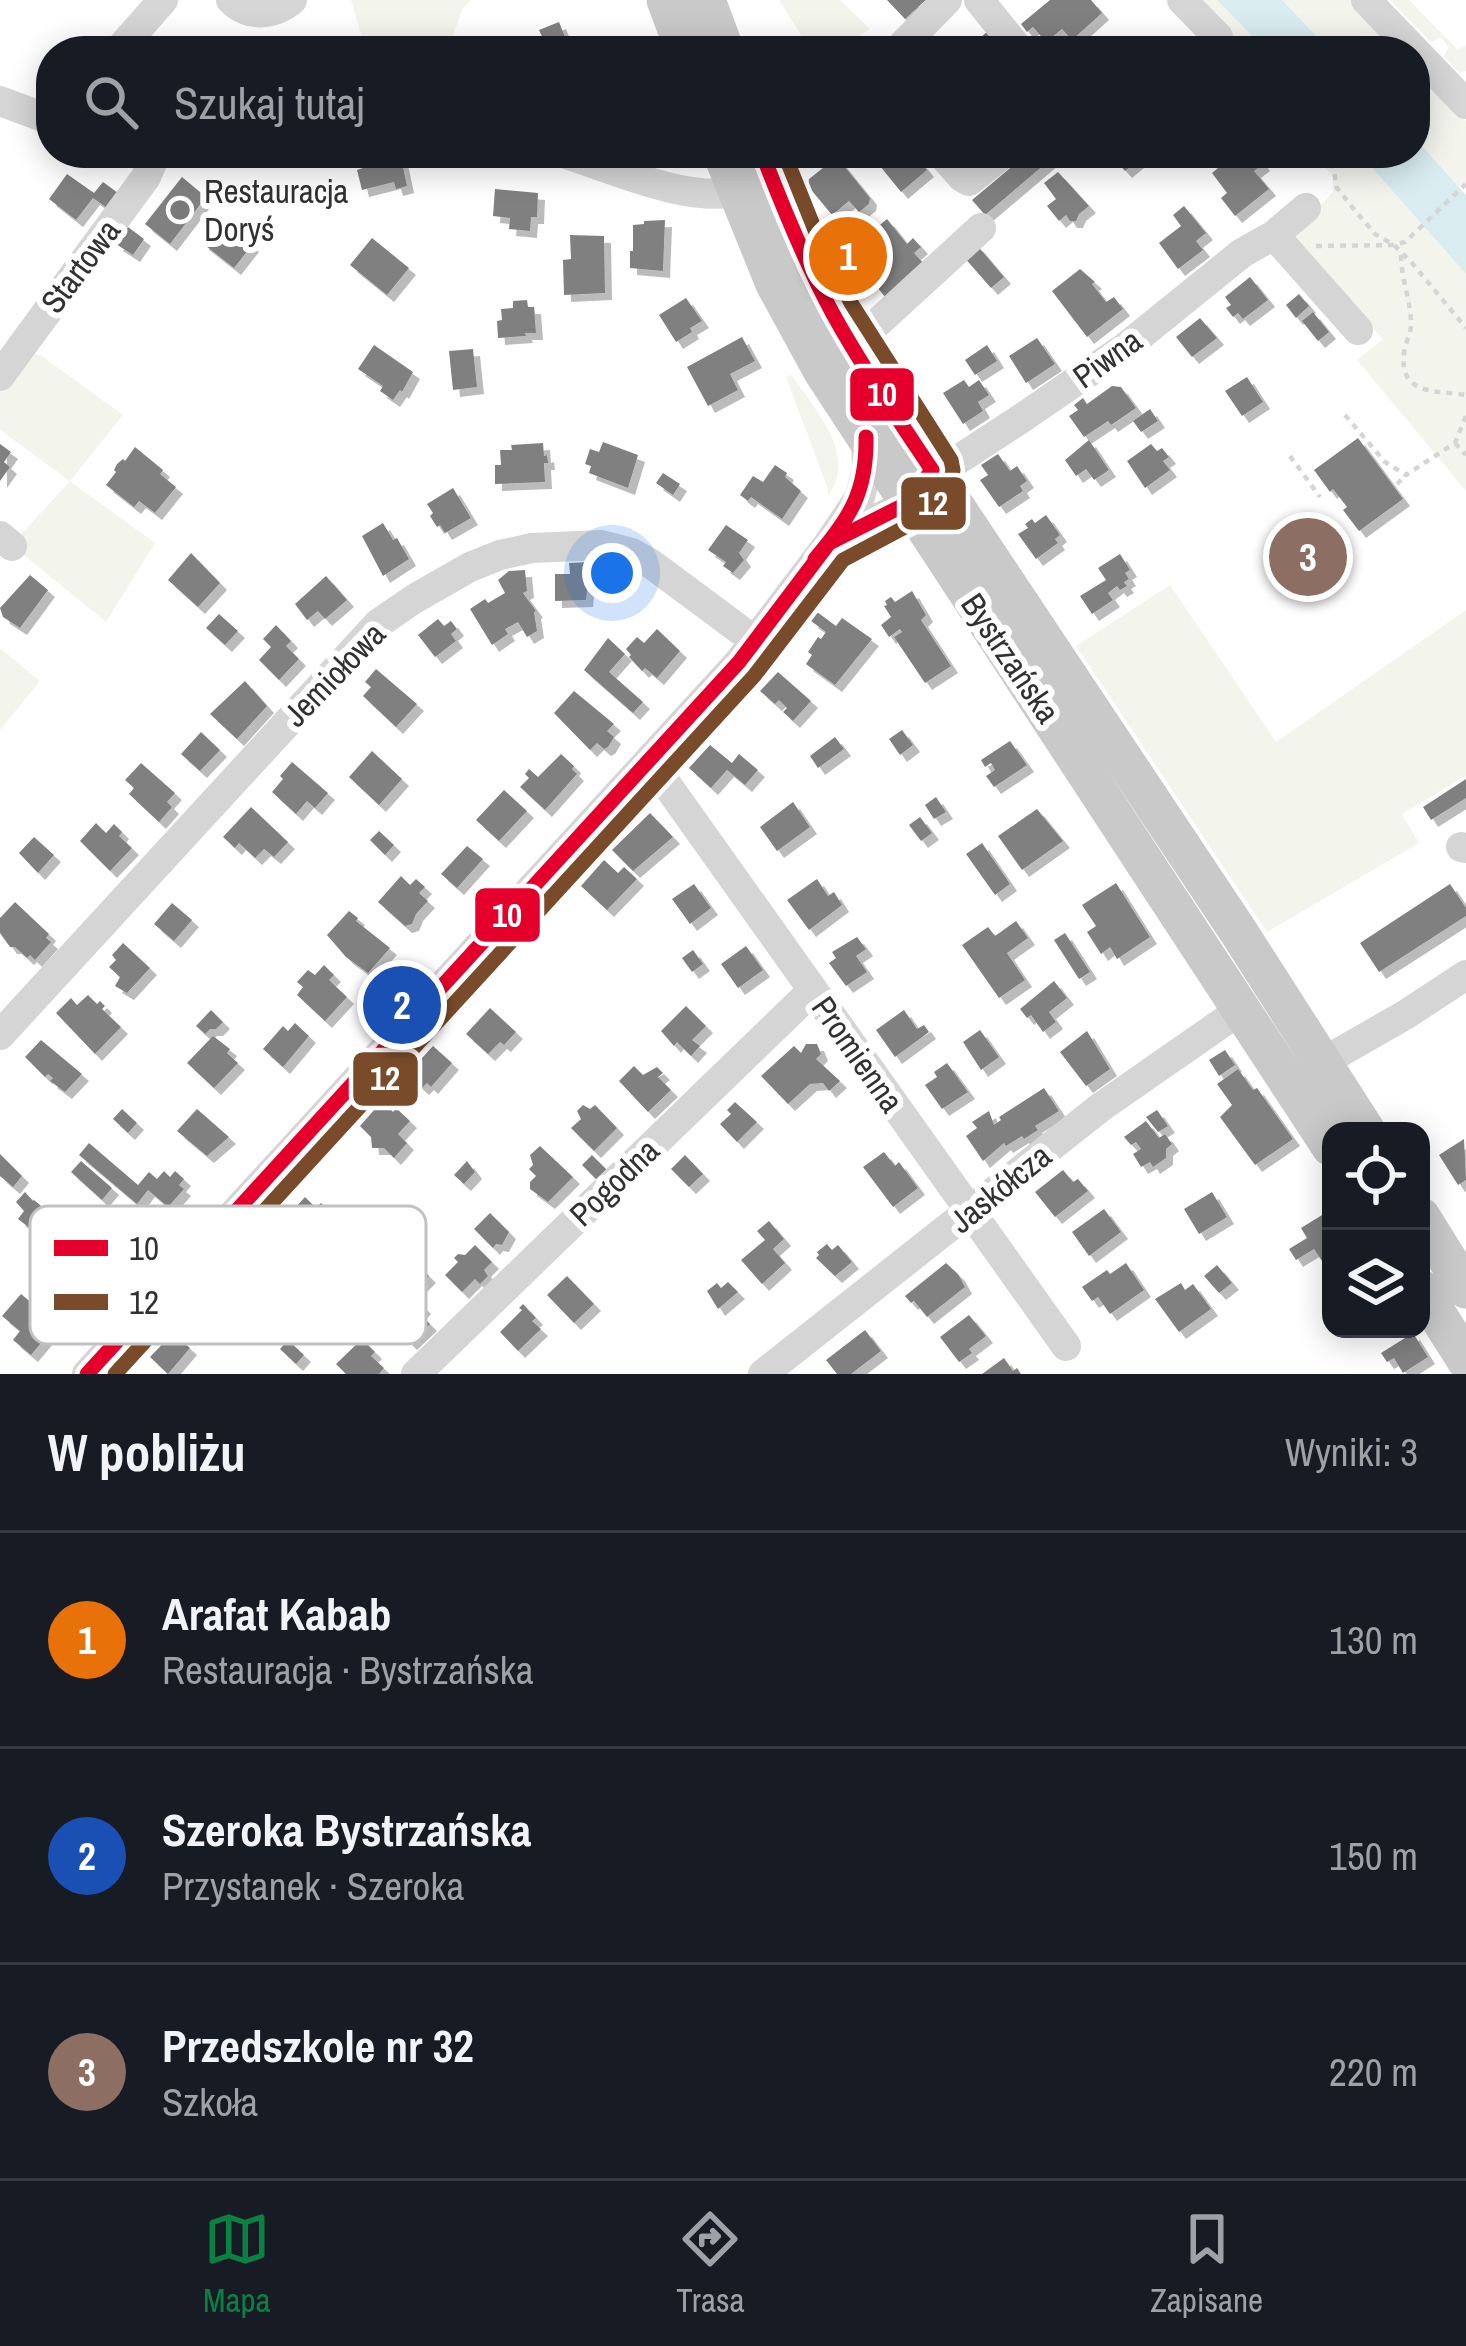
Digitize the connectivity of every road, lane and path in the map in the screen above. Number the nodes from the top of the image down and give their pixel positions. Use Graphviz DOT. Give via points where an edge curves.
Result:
graph roads {
  1 [pos="163,0"];
  2 [pos="231,0"];
  3 [pos="292,0"];
  4 [pos="666,0"];
  5 [pos="706,0"];
  6 [pos="947,0"];
  7 [pos="1182,0"];
  8 [pos="1366,0"];
  9 [pos="986,7"];
  10 [pos="131,36"];
  11 [pos="679,36"];
  12 [pos="719,36"];
  13 [pos="912,36"];
  14 [pos="1008,36"];
  15 [pos="1217,36"];
  16 [pos="1401,36"];
  17 [pos="1430,67"];
  18 [pos="0,101"];
  19 [pos="1466,104"];
  20 [pos="36,114"];
  21 [pos="150,168"];
  22 [pos="596,168"];
  23 [pos="727,168"];
  24 [pos="774,168"];
  25 [pos="954,168"];
  26 [pos="987,168"];
  27 [pos="1333,168"];
  28 [pos="1466,184"];
  29 [pos="736,192"];
  30 [pos="1306,208"];
  31 [pos="981,228"];
  32 [pos="1274,235"];
  33 [pos="1394,245"];
  34 [pos="1309,246"];
  35 [pos="1401,255"];
  36 [pos="1466,328"];
  37 [pos="1358,330"];
  38 [pos="849,341"];
  39 [pos="0,376"];
  40 [pos="1466,395"];
  41 [pos="1345,415"];
  42 [pos="1466,416"];
  43 [pos="1455,443"];
  44 [pos="1466,455"];
  45 [pos="1290,457"];
  46 [pos="932,470"];
  47 [pos="1406,475"];
  48 [pos="1397,484"];
  49 [pos="886,492"];
  50 [pos="1319,497"];
  51 [pos="830,543"];
  52 [pos="755,640"];
  53 [pos="650,761"];
  54 [pos="1166,859"];
  55 [pos="1466,975"];
  56 [pos="813,991"];
  57 [pos="1242,1009"];
  58 [pos="0,1035"];
  59 [pos="1322,1062"];
  60 [pos="1360,1122"];
  61 [pos="1322,1133"];
  62 [pos="241,1206"];
  63 [pos="970,1212"];
  64 [pos="1430,1228"];
  65 [pos="1459,1263"];
  66 [pos="1430,1302"];
  67 [pos="115,1344"];
  68 [pos="1066,1346"];
  69 [pos="1466,1360"];
  70 [pos="87,1374"];
  71 [pos="416,1374"];
  72 [pos="765,1374"];
  1 -- 10 [label="street"];
  2 -- 3 [label="street" via="263,13"];
  4 -- 11 [label="main road"];
  5 -- 12 [label="main road"];
  6 -- 13 [label="street"];
  7 -- 15 [label="street"];
  8 -- 16 [label="street"];
  9 -- 14 [label="street"];
  17 -- 19 [label="street"];
  18 -- 20 [label="street"];
  21 -- 39 [label="street, Startowa"];
  22 -- 29 [label="street" via="692,194"];
  23 -- 29 [label="main road, Bystrzańska"];
  24 -- 38 [label="main road, Bystrzańska" via="805,258"];
  25 -- 26 [label="street" via="969,181"];
  27 -- 33 [label="path" via="1337,188"];
  28 -- 33 [label="path"];
  29 -- 49 [label="main road, Bystrzańska" via="784,303 866,437"];
  30 -- 32 [label="street, Piwna"];
  31 -- 38 [label="street"];
  32 -- 37 [label="street"];
  32 -- 46 [label="street, Piwna" via="1127,346"];
  33 -- 34 [label="path"];
  33 -- 35 [label="path"];
  35 -- 36 [label="path"];
  35 -- 40 [label="path" via="1411,324 1407,376 1424,390"];
  38 -- 46 [label="main road, Bystrzańska"];
  41 -- 47 [label="path"];
  42 -- 43 [label="path"];
  43 -- 44 [label="path"];
  43 -- 47 [label="path"];
  45 -- 50 [label="path"];
  46 -- 49 [label="street, Piwna"];
  46 -- 54 [label="main road, Bystrzańska"];
  47 -- 48 [label="path"];
  49 -- 51 [label="street, Piwna"];
  49 -- 51 [label="street" via="874,518"];
  49 -- 54 [label="main road, Bystrzańska"];
  51 -- 52 [label="street, Piwna"];
  52 -- 53 [label="street, Piwna"];
  52 -- 58 [label="street, Jemiołowa" via="616,547 532,548 470,567 379,623"];
  53 -- 56 [label="street, Promienna"];
  53 -- 62 [label="street, Piwna"];
  54 -- 57 [label="main road, Bystrzańska"];
  54 -- 59 [label="main road, Bystrzańska"];
  55 -- 59 [label="street"];
  56 -- 63 [label="street, Promienna"];
  56 -- 71 [label="street, Pogodna"];
  57 -- 61 [label="main road, Bystrzańska"];
  57 -- 63 [label="street, Jaskółcza"];
  59 -- 60 [label="main road, Bystrzańska"];
  63 -- 68 [label="street, Promienna"];
  63 -- 72 [label="street, Jaskółcza"];
  64 -- 65 [label="main road"];
  66 -- 69 [label="main road"];
  67 -- 70 [label="street, Piwna"];
}
